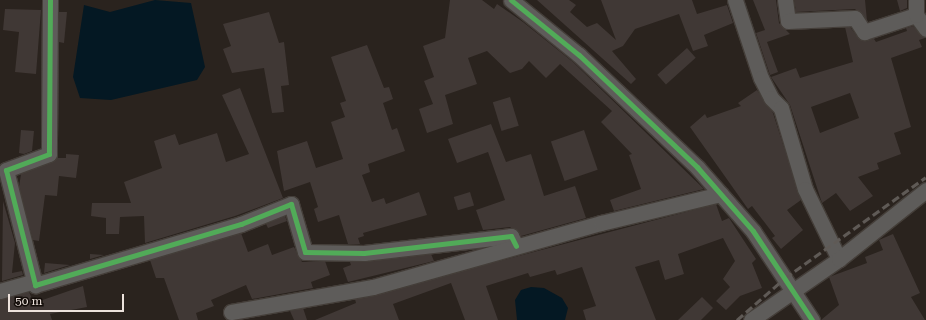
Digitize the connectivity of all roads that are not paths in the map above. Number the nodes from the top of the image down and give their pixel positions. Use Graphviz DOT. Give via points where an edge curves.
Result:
graph roads {
  1 [pos="50,0"];
  2 [pos="510,0"];
  3 [pos="735,0"];
  4 [pos="785,0"];
  5 [pos="916,7"];
  6 [pos="926,29"];
  7 [pos="926,190"];
  8 [pos="720,194"];
  9 [pos="516,246"];
  10 [pos="839,259"];
  11 [pos="34,281"];
  12 [pos="792,289"];
  13 [pos="0,291"];
  14 [pos="231,312"];
  15 [pos="751,320"];
  16 [pos="812,320"];
  1 -- 11 [label="street" via="49,154 6,170"];
  2 -- 8 [label="street" via="580,55 697,167"];
  3 -- 10 [label="street" via="761,78 771,98 781,108 805,189"];
  4 -- 5 [label="street" via="788,21 855,18 864,32"];
  5 -- 6 [label="street"];
  7 -- 10 [label="street"];
  8 -- 9 [label="street"];
  8 -- 12 [label="street" via="752,231"];
  9 -- 11 [label="street" via="511,236 364,253 305,252 291,204 241,224 35,285"];
  9 -- 14 [label="street" via="374,287"];
  10 -- 12 [label="street"];
  11 -- 13 [label="street"];
  12 -- 15 [label="street"];
  12 -- 16 [label="street"];
}
